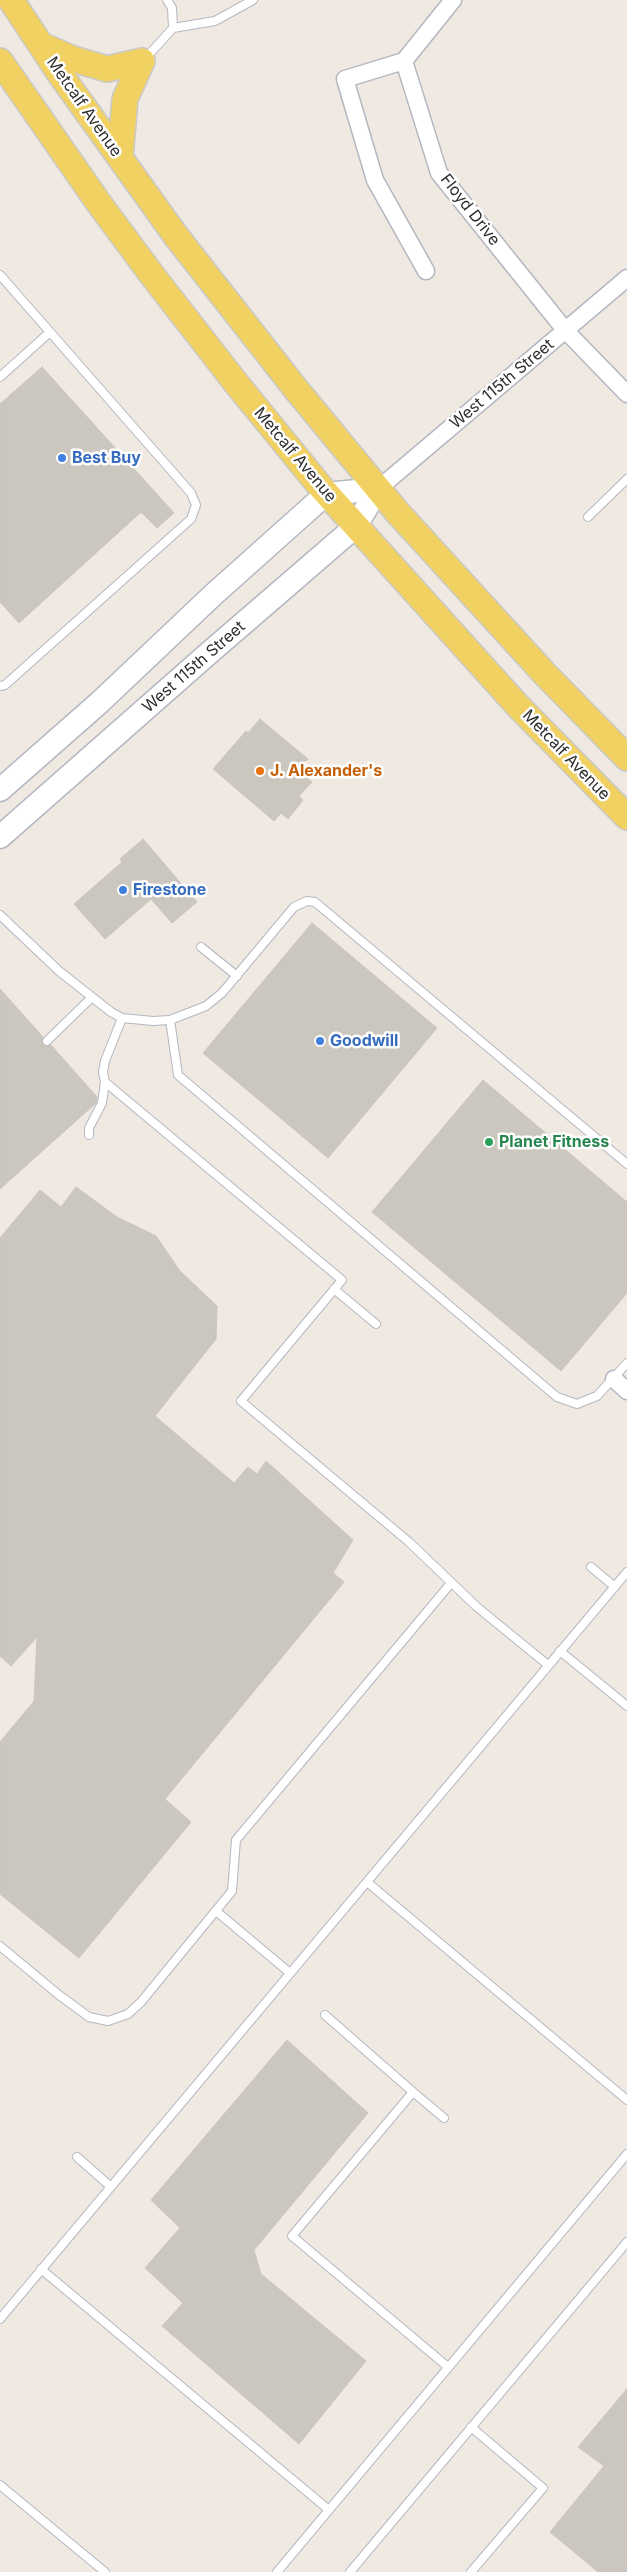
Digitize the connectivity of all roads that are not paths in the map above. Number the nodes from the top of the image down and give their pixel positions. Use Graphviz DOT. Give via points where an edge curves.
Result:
graph roads {
  1 [pos="11,0"];
  2 [pos="166,0"];
  3 [pos="253,0"];
  4 [pos="453,0"];
  5 [pos="173,28"];
  6 [pos="40,45"];
  7 [pos="404,60"];
  8 [pos="0,61"];
  9 [pos="142,61"];
  10 [pos="120,158"];
  11 [pos="426,271"];
  12 [pos="0,275"];
  13 [pos="627,278"];
  14 [pos="565,330"];
  15 [pos="50,332"];
  16 [pos="0,377"];
  17 [pos="627,394"];
  18 [pos="627,480"];
  19 [pos="378,489"];
  20 [pos="326,494"];
  21 [pos="588,517"];
  22 [pos="355,527"];
  23 [pos="0,686"];
  24 [pos="627,758"];
  25 [pos="0,790"];
  26 [pos="627,817"];
  27 [pos="0,837"];
  28 [pos="0,915"];
  29 [pos="201,947"];
  30 [pos="237,976"];
  31 [pos="91,998"];
  32 [pos="122,1018"];
  33 [pos="170,1020"];
  34 [pos="47,1041"];
  35 [pos="105,1082"];
  36 [pos="88,1135"];
  37 [pos="627,1164"];
  38 [pos="334,1289"];
  39 [pos="376,1324"];
  40 [pos="627,1363"];
  41 [pos="614,1379"];
  42 [pos="627,1391"];
  43 [pos="591,1567"];
  44 [pos="627,1572"];
  45 [pos="451,1583"];
  46 [pos="615,1587"];
  47 [pos="560,1651"];
  48 [pos="548,1665"];
  49 [pos="627,1706"];
  50 [pos="367,1882"];
  51 [pos="216,1911"];
  52 [pos="0,1946"];
  53 [pos="290,1973"];
  54 [pos="325,2015"];
  55 [pos="413,2092"];
  56 [pos="627,2100"];
  57 [pos="444,2118"];
  58 [pos="627,2154"];
  59 [pos="77,2157"];
  60 [pos="110,2186"];
  61 [pos="627,2242"];
  62 [pos="41,2269"];
  63 [pos="0,2319"];
  64 [pos="448,2367"];
  65 [pos="471,2427"];
  66 [pos="0,2485"];
  67 [pos="329,2510"];
  68 [pos="105,2572"];
  69 [pos="277,2572"];
  70 [pos="350,2572"];
  71 [pos="471,2572"];
  1 -- 6 [label="main road, Metcalf Avenue"];
  2 -- 5 [label="lane" via="172,8"];
  3 -- 5 [label="lane" via="215,21"];
  4 -- 7 [label="street"];
  5 -- 9 [label="lane"];
  6 -- 9 [label="main road" via="107,69"];
  6 -- 10 [label="main road, Metcalf Avenue"];
  7 -- 11 [label="street" via="344,79 375,180"];
  7 -- 14 [label="street, Floyd Drive" via="439,173"];
  8 -- 20 [label="main road, Metcalf Avenue" via="147,268"];
  9 -- 10 [label="main road" via="125,99"];
  10 -- 19 [label="main road, Metcalf Avenue" via="233,312"];
  12 -- 15 [label="lane"];
  13 -- 14 [label="street, West 115th Street"];
  14 -- 17 [label="street, Floyd Drive"];
  14 -- 19 [label="street, West 115th Street"];
  15 -- 16 [label="lane"];
  15 -- 23 [label="lane" via="191,493 196,505 191,519 5,685"];
  18 -- 21 [label="lane"];
  19 -- 20 [label="street"];
  19 -- 22 [label="street, West 115th Street"];
  19 -- 24 [label="main road, Metcalf Avenue" via="544,673"];
  20 -- 22 [label="main road, Metcalf Avenue"];
  20 -- 25 [label="street" via="81,720"];
  22 -- 26 [label="main road, Metcalf Avenue" via="518,706"];
  22 -- 27 [label="street, West 115th Street"];
  28 -- 31 [label="lane"];
  29 -- 30 [label="lane"];
  30 -- 33 [label="lane" via="206,1006"];
  30 -- 37 [label="lane" via="294,907 307,901 315,902"];
  31 -- 32 [label="lane"];
  31 -- 34 [label="lane"];
  32 -- 33 [label="lane"];
  32 -- 35 [label="lane" via="105,1060"];
  33 -- 41 [label="lane" via="178,1075 557,1397 577,1404 587,1401"];
  35 -- 36 [label="lane" via="102,1103"];
  35 -- 38 [label="lane" via="342,1280"];
  38 -- 39 [label="lane"];
  38 -- 45 [label="lane" via="241,1401 409,1542"];
  40 -- 41 [label="lane"];
  41 -- 42 [label="street"];
  43 -- 46 [label="lane"];
  44 -- 46 [label="lane"];
  45 -- 48 [label="lane"];
  45 -- 51 [label="lane" via="236,1840 232,1891"];
  46 -- 47 [label="lane"];
  47 -- 48 [label="lane"];
  47 -- 49 [label="lane"];
  48 -- 50 [label="lane"];
  50 -- 53 [label="lane"];
  50 -- 56 [label="lane"];
  51 -- 52 [label="lane" via="135,2008 118,2019 98,2020 80,2012"];
  51 -- 53 [label="lane"];
  53 -- 60 [label="lane"];
  54 -- 55 [label="lane"];
  55 -- 57 [label="lane"];
  55 -- 64 [label="lane" via="292,2236"];
  58 -- 64 [label="lane"];
  59 -- 60 [label="lane"];
  60 -- 62 [label="lane"];
  61 -- 65 [label="lane"];
  62 -- 63 [label="lane"];
  62 -- 67 [label="lane"];
  64 -- 67 [label="lane"];
  65 -- 70 [label="lane"];
  65 -- 71 [label="lane" via="543,2488"];
  66 -- 68 [label="lane"];
  67 -- 69 [label="lane"];
}
